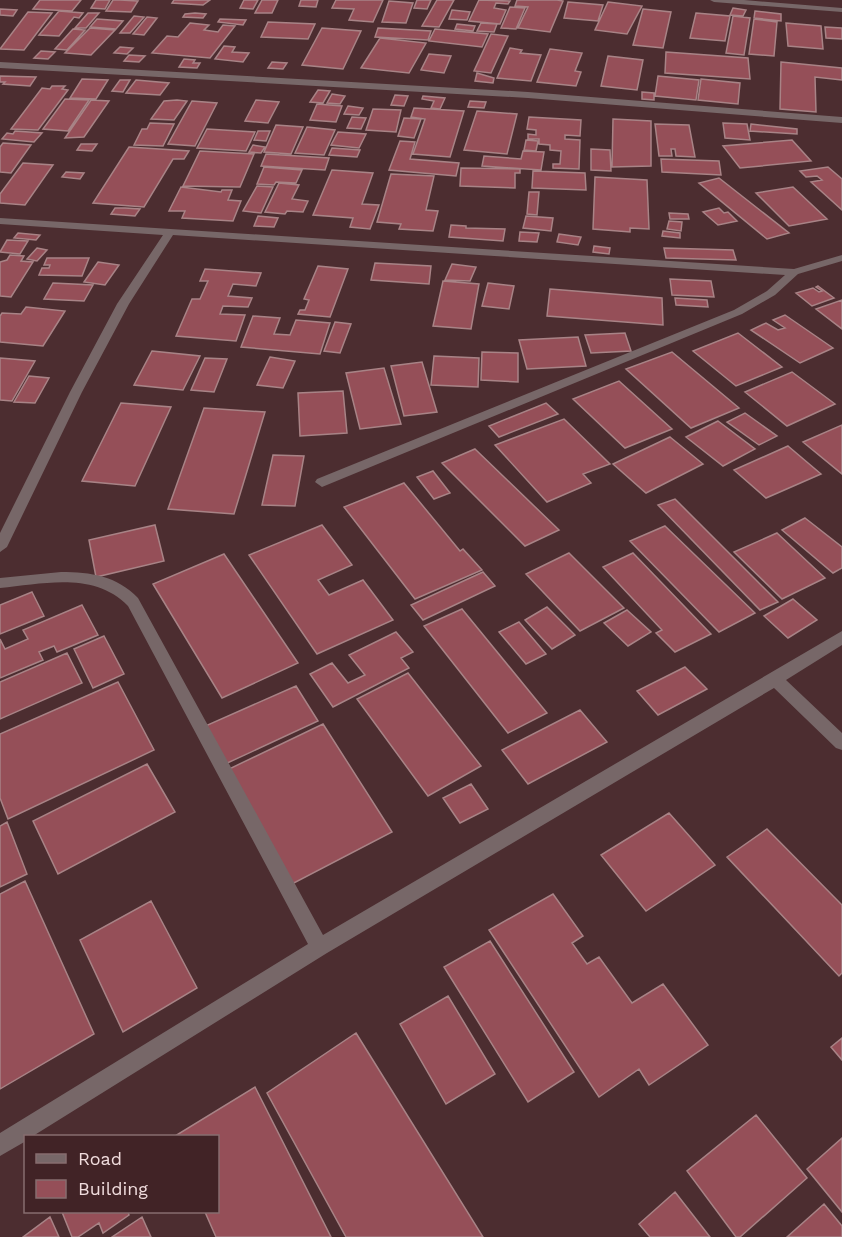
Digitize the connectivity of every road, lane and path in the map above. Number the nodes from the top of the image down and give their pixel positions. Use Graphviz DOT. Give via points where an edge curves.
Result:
graph roads {
  1 [pos="714,0"];
  2 [pos="842,10"];
  3 [pos="0,65"];
  4 [pos="842,120"];
  5 [pos="0,221"];
  6 [pos="169,233"];
  7 [pos="842,258"];
  8 [pos="794,272"];
  9 [pos="322,482"];
  10 [pos="0,547"];
  11 [pos="0,583"];
  12 [pos="842,637"];
  13 [pos="775,679"];
  14 [pos="842,743"];
  15 [pos="320,947"];
  16 [pos="0,1145"];
  1 -- 2 [label="street"];
  3 -- 4 [label="street" via="517,94"];
  5 -- 6 [label="street"];
  6 -- 8 [label="street"];
  6 -- 10 [label="street" via="123,304"];
  7 -- 8 [label="street"];
  8 -- 9 [label="street" via="771,293 738,312"];
  11 -- 15 [label="street" via="99,579 119,588 133,602"];
  12 -- 13 [label="street"];
  13 -- 14 [label="street"];
  13 -- 15 [label="street"];
  15 -- 16 [label="street"];
}
